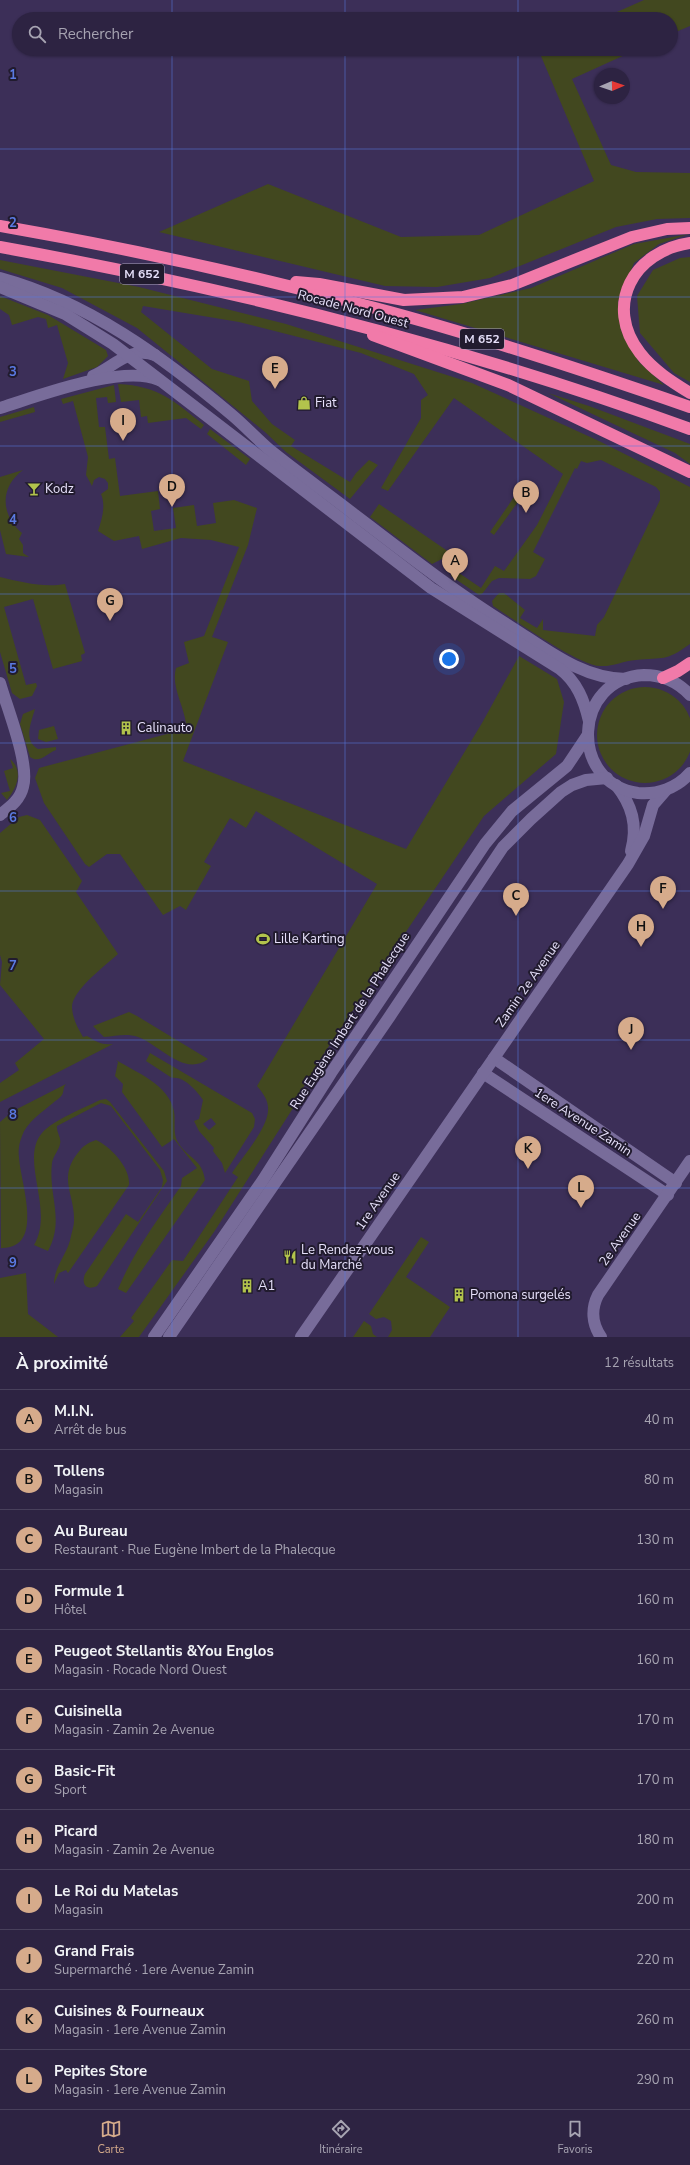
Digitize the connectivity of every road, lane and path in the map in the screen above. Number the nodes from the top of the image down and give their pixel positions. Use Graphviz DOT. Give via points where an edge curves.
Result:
graph roads {
  1 [pos="0,226"];
  2 [pos="690,228"];
  3 [pos="690,243"];
  4 [pos="0,247"];
  5 [pos="0,278"];
  6 [pos="271,281"];
  7 [pos="0,287"];
  8 [pos="333,317"];
  9 [pos="128,355"];
  10 [pos="156,356"];
  11 [pos="164,382"];
  12 [pos="66,388"];
  13 [pos="690,392"];
  14 [pos="690,407"];
  15 [pos="0,408"];
  16 [pos="690,430"];
  17 [pos="690,472"];
  18 [pos="690,663"];
  19 [pos="663,678"];
  20 [pos="626,679"];
  21 [pos="0,683"];
  22 [pos="690,695"];
  23 [pos="589,721"];
  24 [pos="587,736"];
  25 [pos="689,775"];
  26 [pos="612,782"];
  27 [pos="666,790"];
  28 [pos="0,815"];
  29 [pos="628,864"];
  30 [pos="494,1058"];
  31 [pos="483,1073"];
  32 [pos="450,1120"];
  33 [pos="690,1161"];
  34 [pos="676,1183"];
  35 [pos="668,1195"];
  36 [pos="154,1337"];
  37 [pos="169,1337"];
  38 [pos="300,1337"];
  39 [pos="601,1337"];
  1 -- 6 [label="highway, Rocade Nord Ouest / M 652" via="144,253"];
  2 -- 6 [label="highway" via="667,229 632,237 512,285 463,297 404,300 319,284"];
  3 -- 13 [label="highway" via="668,248 642,264 631,280 625,305 627,329 639,353 650,365"];
  4 -- 8 [label="highway, Rocade Nord Ouest / M 652" via="186,283"];
  5 -- 10 [label="street" via="85,311"];
  6 -- 14 [label="highway, Rocade Nord Ouest / M 652" via="377,308 494,343"];
  7 -- 9 [label="street" via="65,314"];
  8 -- 16 [label="highway, Rocade Nord Ouest / M 652" via="538,377"];
  8 -- 17 [label="highway" via="385,340 473,370 508,385"];
  9 -- 10 [label="street" via="143,352"];
  9 -- 11 [label="street"];
  9 -- 12 [label="street" via="106,370"];
  10 -- 20 [label="street" via="230,413 271,451 438,578 574,666 601,677"];
  11 -- 12 [label="street" via="131,375"];
  11 -- 23 [label="street" via="432,588 566,674 578,689"];
  12 -- 15 [label="street"];
  18 -- 19 [label="highway"];
  19 -- 20 [label="street" via="640,675"];
  19 -- 22 [label="street"];
  20 -- 23 [label="street" via="613,685 602,695"];
  21 -- 28 [label="street" via="25,774 23,787 16,801"];
  23 -- 24 [label="street"];
  24 -- 26 [label="street, Zamin 2e Avenue" via="592,757 600,771"];
  24 -- 36 [label="street, Rue Eugène Imbert de la Phalecque" via="567,766 512,811 485,844 331,1073 263,1180"];
  25 -- 27 [label="street"];
  26 -- 27 [label="street" via="640,793"];
  26 -- 29 [label="street, Zamin 2e Avenue" via="628,800 635,823 635,835"];
  26 -- 37 [label="street, Rue Eugène Imbert de la Phalecque" via="586,780 572,785 561,792 503,847"];
  27 -- 29 [label="street, Zamin 2e Avenue" via="653,805 644,836"];
  29 -- 30 [label="street, Zamin 2e Avenue"];
  30 -- 31 [label="street, Zamin 2e Avenue"];
  30 -- 34 [label="street, 1ere Avenue Zamin"];
  31 -- 32 [label="street, Zamin 2e Avenue"];
  31 -- 35 [label="street, 1ere Avenue Zamin"];
  32 -- 38 [label="street, 1re Avenue"];
  33 -- 34 [label="street, 2e Avenue"];
  34 -- 35 [label="street, 2e Avenue"];
  35 -- 39 [label="street, 2e Avenue" via="596,1299 594,1320"];
}
